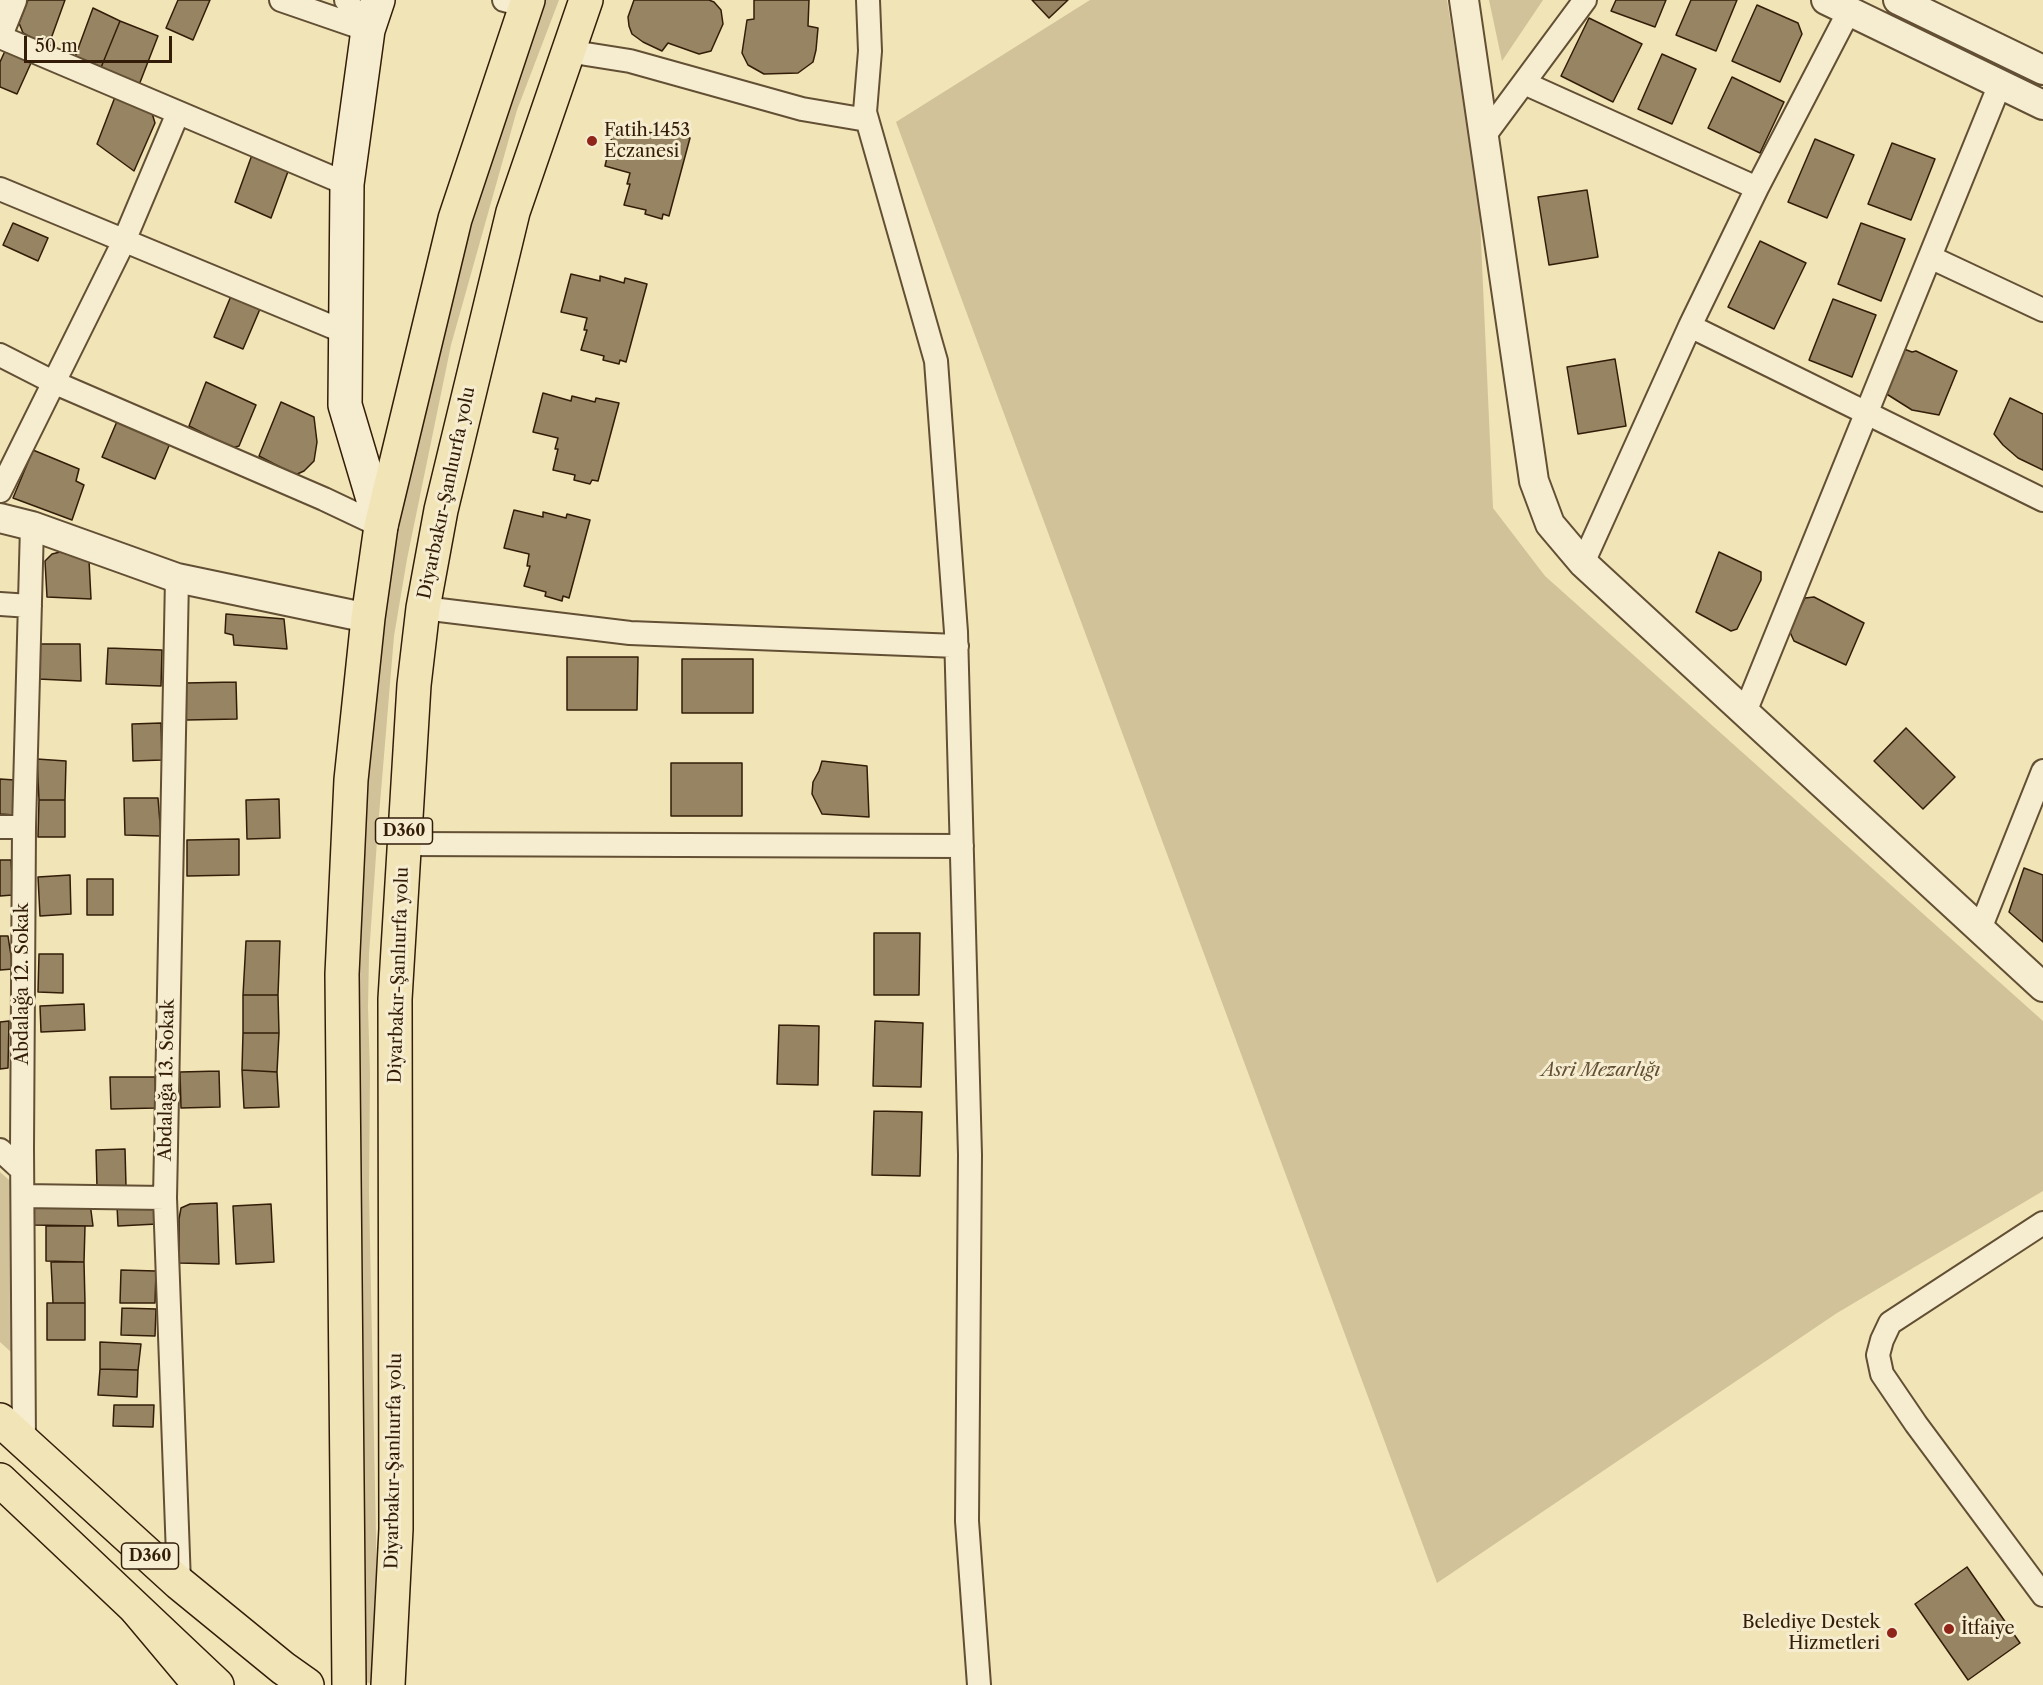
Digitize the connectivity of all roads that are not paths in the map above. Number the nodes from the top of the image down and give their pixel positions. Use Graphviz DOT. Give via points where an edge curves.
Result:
graph roads {
  1 [pos="281,0"];
  2 [pos="346,0"];
  3 [pos="585,0"];
  4 [pos="868,0"];
  5 [pos="1464,0"];
  6 [pos="1585,0"];
  7 [pos="1898,0"];
  8 [pos="520,2"];
  9 [pos="1837,5"];
  10 [pos="373,15"];
  11 [pos="4,18"];
  12 [pos="567,51"];
  13 [pos="2043,70"];
  14 [pos="1524,83"];
  15 [pos="2000,84"];
  16 [pos="2043,105"];
  17 [pos="178,113"];
  18 [pos="867,120"];
  19 [pos="1485,135"];
  20 [pos="347,184"];
  21 [pos="1757,188"];
  22 [pos="0,189"];
  23 [pos="124,241"];
  24 [pos="1930,257"];
  25 [pos="2043,310"];
  26 [pos="1690,326"];
  27 [pos="347,333"];
  28 [pos="0,355"];
  29 [pos="53,382"];
  30 [pos="1867,413"];
  31 [pos="0,491"];
  32 [pos="2043,500"];
  33 [pos="0,518"];
  34 [pos="32,526"];
  35 [pos="381,526"];
  36 [pos="1583,563"];
  37 [pos="177,578"];
  38 [pos="0,604"];
  39 [pos="30,606"];
  40 [pos="423,608"];
  41 [pos="368,618"];
  42 [pos="957,646"];
  43 [pos="1745,712"];
  44 [pos="2043,771"];
  45 [pos="0,827"];
  46 [pos="24,827"];
  47 [pos="404,844"];
  48 [pos="962,846"];
  49 [pos="1980,929"];
  50 [pos="2043,987"];
  51 [pos="0,1150"];
  52 [pos="22,1170"];
  53 [pos="23,1196"];
  54 [pos="165,1198"];
  55 [pos="2043,1223"];
  56 [pos="0,1420"];
  57 [pos="24,1442"];
  58 [pos="0,1480"];
  59 [pos="179,1583"];
  60 [pos="2043,1595"];
  61 [pos="137,1610"];
  62 [pos="200,1685"];
  63 [pos="217,1685"];
  64 [pos="307,1685"];
  65 [pos="349,1685"];
  66 [pos="388,1685"];
  67 [pos="979,1685"];
  1 -- 10 [label="street"];
  2 -- 10 [label="street"];
  3 -- 12 [label="main road, Diyarbakır-Şanlıurfa yolu / D360"];
  4 -- 18 [label="street"];
  5 -- 19 [label="street"];
  6 -- 14 [label="street"];
  7 -- 13 [label="street"];
  8 -- 35 [label="main road, D360" via="455,219"];
  9 -- 15 [label="street"];
  9 -- 21 [label="street"];
  10 -- 20 [label="main road"];
  11 -- 17 [label="street"];
  12 -- 18 [label="street" via="630,62 802,109"];
  12 -- 40 [label="main road, Diyarbakır-Şanlıurfa yolu / D360" via="510,223 444,499"];
  14 -- 19 [label="street"];
  14 -- 21 [label="street"];
  15 -- 16 [label="street"];
  15 -- 24 [label="street"];
  17 -- 20 [label="street"];
  17 -- 23 [label="street"];
  18 -- 42 [label="street" via="936,362"];
  19 -- 36 [label="street" via="1534,481 1550,524"];
  20 -- 27 [label="main road"];
  21 -- 26 [label="street"];
  22 -- 23 [label="street"];
  23 -- 27 [label="street"];
  23 -- 29 [label="street"];
  24 -- 25 [label="street"];
  24 -- 30 [label="street"];
  26 -- 30 [label="street"];
  26 -- 36 [label="street"];
  27 -- 35 [label="main road" via="345,405"];
  28 -- 29 [label="street"];
  29 -- 31 [label="street"];
  29 -- 35 [label="street"];
  30 -- 32 [label="street"];
  30 -- 43 [label="street"];
  33 -- 34 [label="street"];
  34 -- 37 [label="street"];
  34 -- 39 [label="street, Abdalağa 12. Sokak"];
  35 -- 41 [label="main road, D360"];
  36 -- 43 [label="street"];
  37 -- 41 [label="street"];
  37 -- 54 [label="street, Abdalağa 13. Sokak"];
  38 -- 39 [label="street"];
  39 -- 46 [label="street, Abdalağa 12. Sokak"];
  40 -- 42 [label="street" via="630,633"];
  40 -- 47 [label="main road, Diyarbakır-Şanlıurfa yolu / D360"];
  41 -- 65 [label="main road, D360" via="351,780 342,974"];
  42 -- 48 [label="street"];
  43 -- 49 [label="street"];
  44 -- 49 [label="street"];
  45 -- 46 [label="street"];
  46 -- 52 [label="street, Abdalağa 12. Sokak"];
  47 -- 48 [label="street"];
  47 -- 66 [label="main road, Diyarbakır-Şanlıurfa yolu / D360" via="395,999 396,1529"];
  48 -- 67 [label="street" via="970,1155 967,1521"];
  49 -- 50 [label="street"];
  51 -- 52 [label="street"];
  52 -- 53 [label="street, Abdalağa 12. Sokak"];
  53 -- 54 [label="street"];
  53 -- 57 [label="street, Abdalağa 12. Sokak"];
  54 -- 59 [label="street, Abdalağa 13. Sokak"];
  55 -- 60 [label="street" via="1890,1323 1878,1355 1882,1374 1916,1424"];
  56 -- 57 [label="main road, D360"];
  57 -- 59 [label="main road, D360"];
  58 -- 61 [label="main road, D360"];
  59 -- 64 [label="main road, D360"];
  61 -- 62 [label="main road"];
  61 -- 63 [label="main road, D360"];
}
